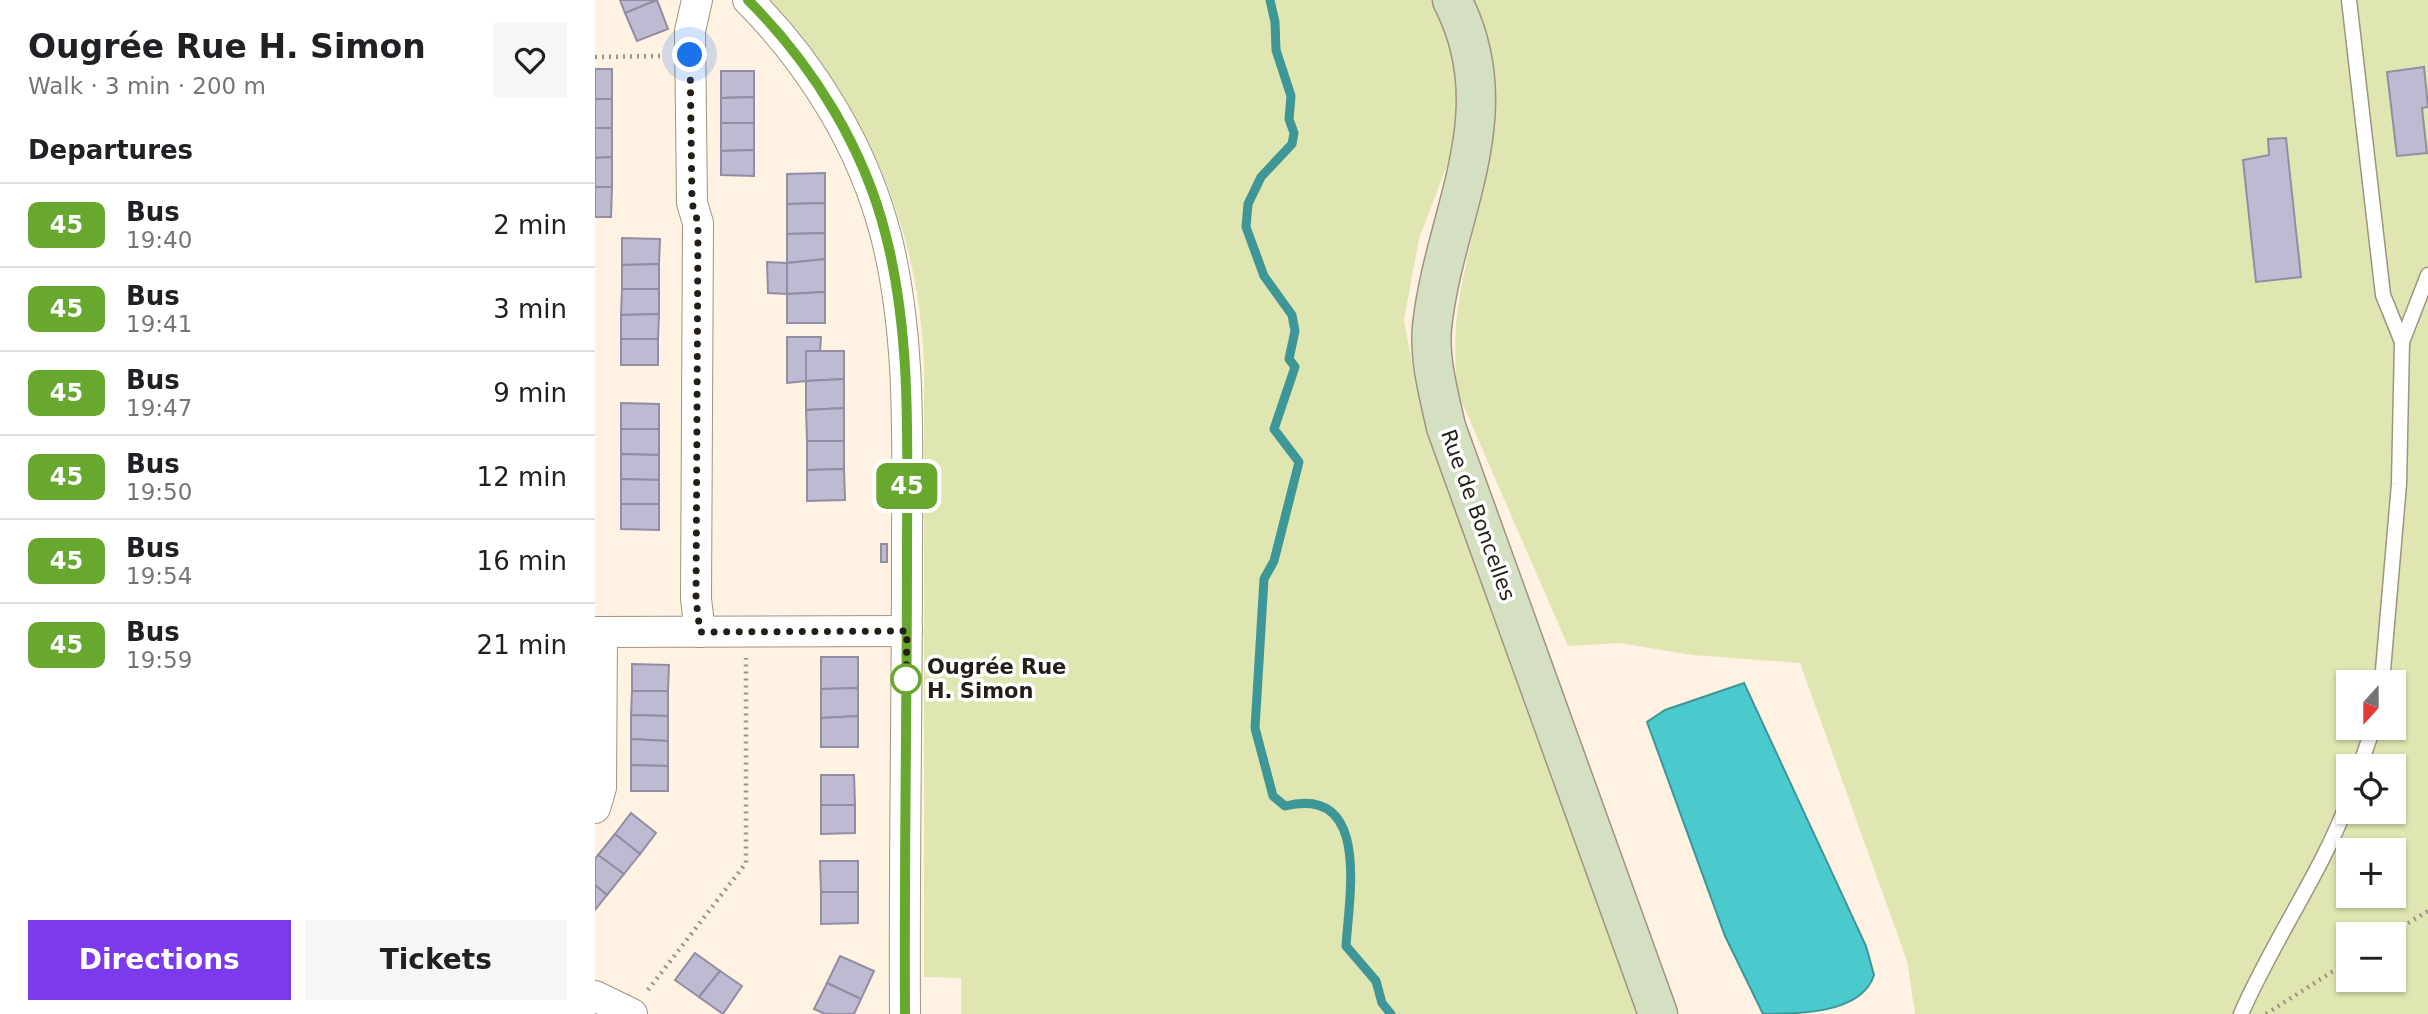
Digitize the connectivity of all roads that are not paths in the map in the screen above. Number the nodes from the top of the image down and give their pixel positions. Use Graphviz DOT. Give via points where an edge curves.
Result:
graph roads {
  1 [pos="697,0"];
  2 [pos="748,0"];
  3 [pos="1453,0"];
  4 [pos="2349,0"];
  5 [pos="2428,275"];
  6 [pos="2402,342"];
  7 [pos="907,631"];
  8 [pos="700,632"];
  9 [pos="598,645"];
  10 [pos="2383,670"];
  11 [pos="595,808"];
  12 [pos="2338,824"];
  13 [pos="595,996"];
  14 [pos="631,1014"];
  15 [pos="905,1014"];
  16 [pos="1658,1014"];
  17 [pos="2241,1014"];
  1 -- 8 [label="street" via="689,31 692,203 698,223 696,599"];
  2 -- 7 [label="street" via="787,43 840,121 886,234 900,310 905,374"];
  3 -- 16 [label="main road, Rue de Boncelles" via="1471,50 1476,118 1471,166 1443,267 1432,328 1434,374 1446,427"];
  4 -- 6 [label="lane" via="2383,295"];
  5 -- 6 [label="lane"];
  6 -- 10 [label="lane" via="2398,496"];
  7 -- 8 [label="street"];
  7 -- 15 [label="street"];
  8 -- 9 [label="street"];
  9 -- 11 [label="street" via="601,788"];
  12 -- 17 [label="lane"];
  13 -- 14 [label="street"];
}
